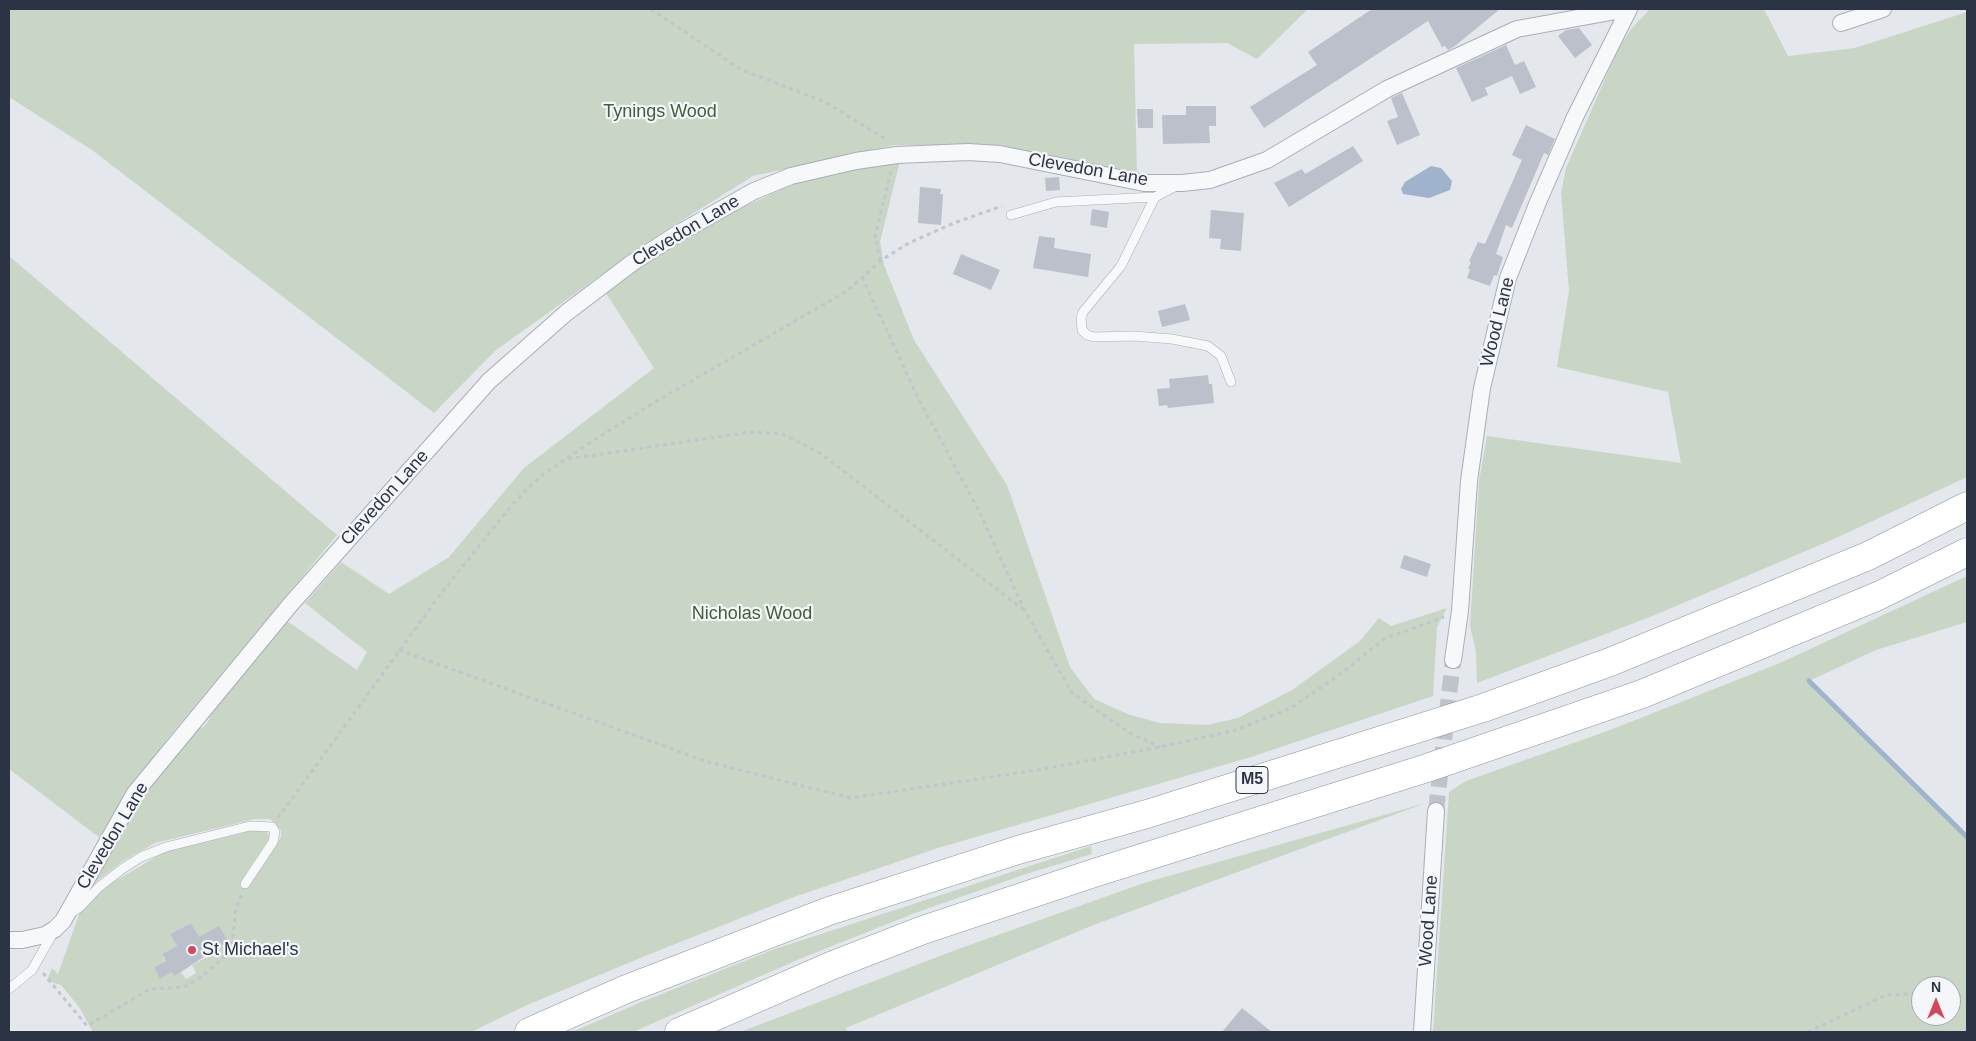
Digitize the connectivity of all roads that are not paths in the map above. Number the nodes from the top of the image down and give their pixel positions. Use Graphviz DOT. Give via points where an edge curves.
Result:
graph roads {
  1 [pos="1628,9"];
  2 [pos="1883,9"];
  3 [pos="1841,23"];
  4 [pos="1182,183"];
  5 [pos="1155,197"];
  6 [pos="1011,215"];
  7 [pos="1231,382"];
  8 [pos="1967,506"];
  9 [pos="1967,552"];
  10 [pos="1453,660"];
  11 [pos="1436,811"];
  12 [pos="245,884"];
  13 [pos="68,914"];
  14 [pos="55,929"];
  15 [pos="9,940"];
  16 [pos="9,989"];
  17 [pos="528,1032"];
  18 [pos="679,1032"];
  19 [pos="1422,1032"];
  1 -- 4 [label="street, Clevedon Lane" via="1517,29 1387,89 1267,160 1210,180"];
  1 -- 10 [label="street, Wood Lane" via="1575,117 1508,278 1482,388 1469,481 1460,611"];
  2 -- 3 [label="street"];
  4 -- 5 [label="lane"];
  4 -- 13 [label="street, Clevedon Lane" via="1144,182 1000,154 897,155 790,176 754,191 674,236 566,313 489,381 290,605 134,793"];
  5 -- 6 [label="lane" via="1056,202"];
  5 -- 7 [label="lane" via="1121,266 1083,312 1080,318 1082,330 1094,337 1134,336 1208,346 1221,356"];
  8 -- 17 [label="highway, M5" via="1868,556 1610,662 1483,708 830,911 624,990"];
  9 -- 18 [label="highway, M5" via="1878,596 1642,694 1427,768 923,930"];
  11 -- 19 [label="street, Wood Lane"];
  12 -- 13 [label="lane" via="273,842 275,832 272,827 250,826 166,847 141,857"];
  13 -- 14 [label="street, Clevedon Lane"];
  14 -- 15 [label="street, Clevedon Lane" via="35,938"];
  14 -- 16 [label="lane" via="35,964"];
}
